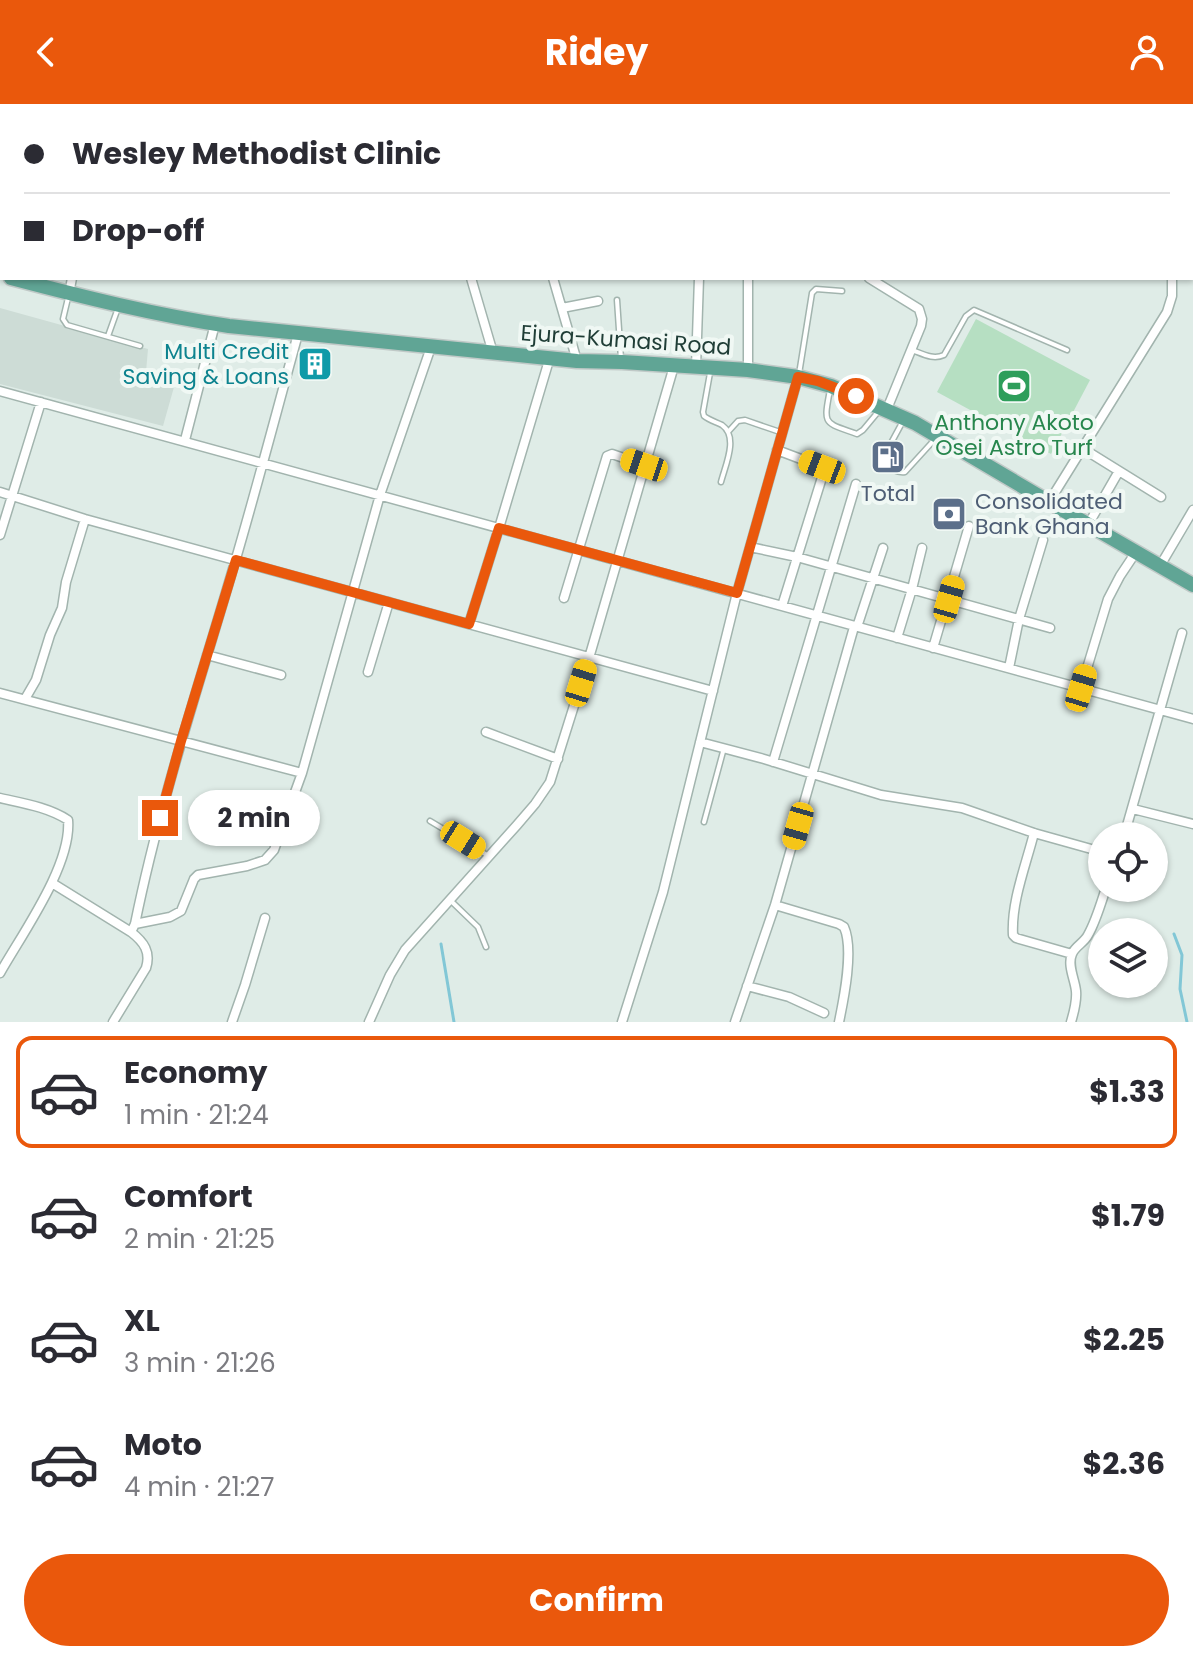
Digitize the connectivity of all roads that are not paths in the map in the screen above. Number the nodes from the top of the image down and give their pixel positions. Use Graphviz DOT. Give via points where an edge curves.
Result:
graph roads {
  1 [pos="18,280"];
  2 [pos="72,280"];
  3 [pos="472,280"];
  4 [pos="554,280"];
  5 [pos="699,280"];
  6 [pos="748,280"];
  7 [pos="872,280"];
  8 [pos="1172,280"];
  9 [pos="842,291"];
  10 [pos="69,294"];
  11 [pos="617,300"];
  12 [pos="598,301"];
  13 [pos="118,306"];
  14 [pos="562,308"];
  15 [pos="215,324"];
  16 [pos="298,334"];
  17 [pos="108,336"];
  18 [pos="140,346"];
  19 [pos="431,347"];
  20 [pos="912,350"];
  21 [pos="1067,350"];
  22 [pos="493,354"];
  23 [pos="550,357"];
  24 [pos="577,361"];
  25 [pos="622,362"];
  26 [pos="674,366"];
  27 [pos="703,367"];
  28 [pos="748,370"];
  29 [pos="798,377"];
  30 [pos="831,386"];
  31 [pos="0,391"];
  32 [pos="41,402"];
  33 [pos="884,408"];
  34 [pos="905,418"];
  35 [pos="728,432"];
  36 [pos="782,432"];
  37 [pos="938,436"];
  38 [pos="185,440"];
  39 [pos="1082,448"];
  40 [pos="777,450"];
  41 [pos="263,462"];
  42 [pos="644,465"];
  43 [pos="1119,471"];
  44 [pos="721,482"];
  45 [pos="856,484"];
  46 [pos="0,492"];
  47 [pos="13,495"];
  48 [pos="380,495"];
  49 [pos="1161,497"];
  50 [pos="1049,502"];
  51 [pos="1193,510"];
  52 [pos="85,519"];
  53 [pos="1088,525"];
  54 [pos="969,526"];
  55 [pos="499,528"];
  56 [pos="0,535"];
  57 [pos="1043,540"];
  58 [pos="750,547"];
  59 [pos="883,548"];
  60 [pos="922,548"];
  61 [pos="578,550"];
  62 [pos="1136,552"];
  63 [pos="797,557"];
  64 [pos="236,560"];
  65 [pos="616,561"];
  66 [pos="1160,566"];
  67 [pos="832,567"];
  68 [pos="873,578"];
  69 [pos="1193,585"];
  70 [pos="912,589"];
  71 [pos="352,592"];
  72 [pos="737,593"];
  73 [pos="564,598"];
  74 [pos="949,599"];
  75 [pos="389,602"];
  76 [pos="782,606"];
  77 [pos="817,616"];
  78 [pos="1019,619"];
  79 [pos="469,624"];
  80 [pos="856,627"];
  81 [pos="1050,628"];
  82 [pos="1182,633"];
  83 [pos="897,638"];
  84 [pos="933,648"];
  85 [pos="207,655"];
  86 [pos="589,658"];
  87 [pos="1009,668"];
  88 [pos="368,672"];
  89 [pos="281,675"];
  90 [pos="1081,688"];
  91 [pos="713,691"];
  92 [pos="0,693"];
  93 [pos="25,699"];
  94 [pos="1161,710"];
  95 [pos="1193,719"];
  96 [pos="486,732"];
  97 [pos="181,741"];
  98 [pos="700,742"];
  99 [pos="724,748"];
  100 [pos="558,759"];
  101 [pos="773,762"];
  102 [pos="302,773"];
  103 [pos="813,774"];
  104 [pos="0,798"];
  105 [pos="1133,809"];
  106 [pos="430,821"];
  107 [pos="704,822"];
  108 [pos="1129,822"];
  109 [pos="1193,824"];
  110 [pos="1034,833"];
  111 [pos="1088,848"];
  112 [pos="489,856"];
  113 [pos="52,883"];
  114 [pos="450,900"];
  115 [pos="1101,902"];
  116 [pos="775,905"];
  117 [pos="265,918"];
  118 [pos="133,928"];
  119 [pos="486,947"];
  120 [pos="1072,954"];
  121 [pos="0,973"];
  122 [pos="747,986"];
  123 [pos="824,1013"];
  124 [pos="113,1022"];
  125 [pos="232,1022"];
  126 [pos="369,1022"];
  127 [pos="622,1022"];
  128 [pos="735,1022"];
  129 [pos="839,1022"];
  130 [pos="1071,1022"];
  1 -- 10 [label="main road, Ejura-Kumasi Road"];
  2 -- 10 [label="street"];
  3 -- 22 [label="street"];
  4 -- 14 [label="street"];
  5 -- 27 [label="street"];
  6 -- 28 [label="street"];
  7 -- 20 [label="street" via="919,309 921,326"];
  8 -- 39 [label="street" via="1167,312"];
  9 -- 29 [label="lane" via="812,293"];
  10 -- 13 [label="main road, Ejura-Kumasi Road"];
  10 -- 17 [label="lane" via="64,323"];
  11 -- 25 [label="lane"];
  12 -- 14 [label="street"];
  13 -- 15 [label="main road, Ejura-Kumasi Road"];
  13 -- 17 [label="lane"];
  14 -- 24 [label="street"];
  15 -- 16 [label="main road, Ejura-Kumasi Road"];
  15 -- 38 [label="street"];
  16 -- 19 [label="main road, Ejura-Kumasi Road"];
  16 -- 41 [label="street"];
  17 -- 18 [label="lane"];
  19 -- 22 [label="main road, Ejura-Kumasi Road"];
  19 -- 48 [label="street"];
  20 -- 21 [label="lane" via="930,357 944,355 974,310"];
  20 -- 33 [label="street"];
  22 -- 23 [label="main road, Ejura-Kumasi Road"];
  23 -- 24 [label="main road, Ejura-Kumasi Road"];
  23 -- 55 [label="street"];
  24 -- 25 [label="main road, Ejura-Kumasi Road"];
  25 -- 26 [label="main road, Ejura-Kumasi Road"];
  26 -- 27 [label="main road, Ejura-Kumasi Road"];
  26 -- 42 [label="street"];
  27 -- 28 [label="main road, Ejura-Kumasi Road"];
  27 -- 35 [label="lane" via="704,416"];
  28 -- 29 [label="main road, Ejura-Kumasi Road"];
  29 -- 30 [label="main road, Ejura-Kumasi Road"];
  29 -- 36 [label="street"];
  30 -- 33 [label="main road, Ejura-Kumasi Road"];
  30 -- 33 [label="lane" via="826,412 830,425 857,434"];
  31 -- 32 [label="street"];
  32 -- 38 [label="street"];
  32 -- 47 [label="street"];
  33 -- 34 [label="main road, Ejura-Kumasi Road"];
  34 -- 37 [label="main road, Ejura-Kumasi Road"];
  34 -- 37 [label="lane" via="883,458 886,466 905,472"];
  35 -- 36 [label="lane" via="745,420"];
  35 -- 44 [label="lane" via="731,448"];
  36 -- 40 [label="street"];
  37 -- 50 [label="main road, Ejura-Kumasi Road"];
  38 -- 41 [label="street"];
  39 -- 43 [label="street"];
  39 -- 50 [label="street"];
  40 -- 58 [label="street"];
  40 -- 63 [label="street" via="824,471"];
  41 -- 48 [label="street"];
  41 -- 64 [label="street"];
  42 -- 61 [label="street" via="607,456"];
  42 -- 65 [label="street"];
  43 -- 49 [label="street"];
  43 -- 53 [label="street"];
  45 -- 67 [label="street"];
  46 -- 47 [label="street"];
  47 -- 52 [label="street"];
  47 -- 56 [label="street"];
  48 -- 55 [label="street"];
  48 -- 71 [label="street"];
  50 -- 53 [label="main road, Ejura-Kumasi Road"];
  51 -- 66 [label="street"];
  52 -- 64 [label="street"];
  52 -- 93 [label="street" via="62,608"];
  53 -- 62 [label="main road, Ejura-Kumasi Road"];
  54 -- 74 [label="street"];
  55 -- 61 [label="street"];
  55 -- 79 [label="street"];
  57 -- 78 [label="street"];
  58 -- 63 [label="street"];
  58 -- 72 [label="street"];
  59 -- 68 [label="street"];
  60 -- 70 [label="street"];
  61 -- 65 [label="street"];
  61 -- 73 [label="street"];
  62 -- 66 [label="main road, Ejura-Kumasi Road"];
  62 -- 90 [label="street" via="1108,599"];
  63 -- 67 [label="street"];
  63 -- 76 [label="street"];
  64 -- 71 [label="street"];
  64 -- 85 [label="street"];
  65 -- 72 [label="street"];
  65 -- 86 [label="street"];
  66 -- 69 [label="main road, Ejura-Kumasi Road"];
  67 -- 68 [label="street"];
  67 -- 77 [label="street"];
  68 -- 70 [label="street"];
  68 -- 80 [label="street"];
  70 -- 74 [label="street"];
  70 -- 83 [label="street"];
  71 -- 75 [label="street"];
  71 -- 102 [label="street"];
  72 -- 76 [label="street"];
  72 -- 91 [label="street"];
  74 -- 78 [label="street"];
  74 -- 84 [label="street"];
  75 -- 79 [label="street"];
  75 -- 88 [label="street"];
  76 -- 77 [label="street"];
  77 -- 80 [label="street"];
  77 -- 101 [label="street"];
  78 -- 81 [label="street"];
  78 -- 87 [label="street"];
  79 -- 86 [label="street"];
  80 -- 83 [label="street"];
  80 -- 103 [label="street"];
  82 -- 94 [label="street"];
  83 -- 84 [label="street"];
  84 -- 87 [label="street"];
  85 -- 89 [label="street"];
  85 -- 97 [label="street"];
  86 -- 91 [label="street"];
  86 -- 100 [label="street"];
  87 -- 90 [label="street"];
  90 -- 94 [label="street"];
  91 -- 98 [label="street"];
  92 -- 93 [label="street"];
  93 -- 97 [label="street"];
  94 -- 95 [label="street"];
  94 -- 105 [label="street"];
  96 -- 100 [label="street"];
  97 -- 102 [label="street"];
  97 -- 118 [label="street"];
  98 -- 99 [label="street"];
  98 -- 127 [label="street" via="663,892"];
  99 -- 101 [label="street"];
  99 -- 107 [label="lane"];
  100 -- 112 [label="street" via="535,804"];
  101 -- 103 [label="street"];
  102 -- 118 [label="street" via="274,850 265,860 198,875 181,911"];
  103 -- 110 [label="street" via="881,795 962,808"];
  103 -- 116 [label="street"];
  104 -- 113 [label="street" via="68,820"];
  105 -- 108 [label="street"];
  105 -- 109 [label="street"];
  106 -- 112 [label="lane"];
  110 -- 111 [label="street"];
  110 -- 120 [label="street" via="1013,935"];
  112 -- 114 [label="street"];
  113 -- 118 [label="street"];
  113 -- 121 [label="street"];
  114 -- 119 [label="lane" via="478,927"];
  114 -- 126 [label="street" via="405,950"];
  115 -- 120 [label="street" via="1086,940"];
  116 -- 122 [label="street"];
  116 -- 129 [label="street" via="844,927 849,944"];
  117 -- 125 [label="street"];
  118 -- 124 [label="street" via="149,960"];
  120 -- 130 [label="street" via="1076,1001"];
  122 -- 123 [label="street"];
  122 -- 128 [label="street"];
}
